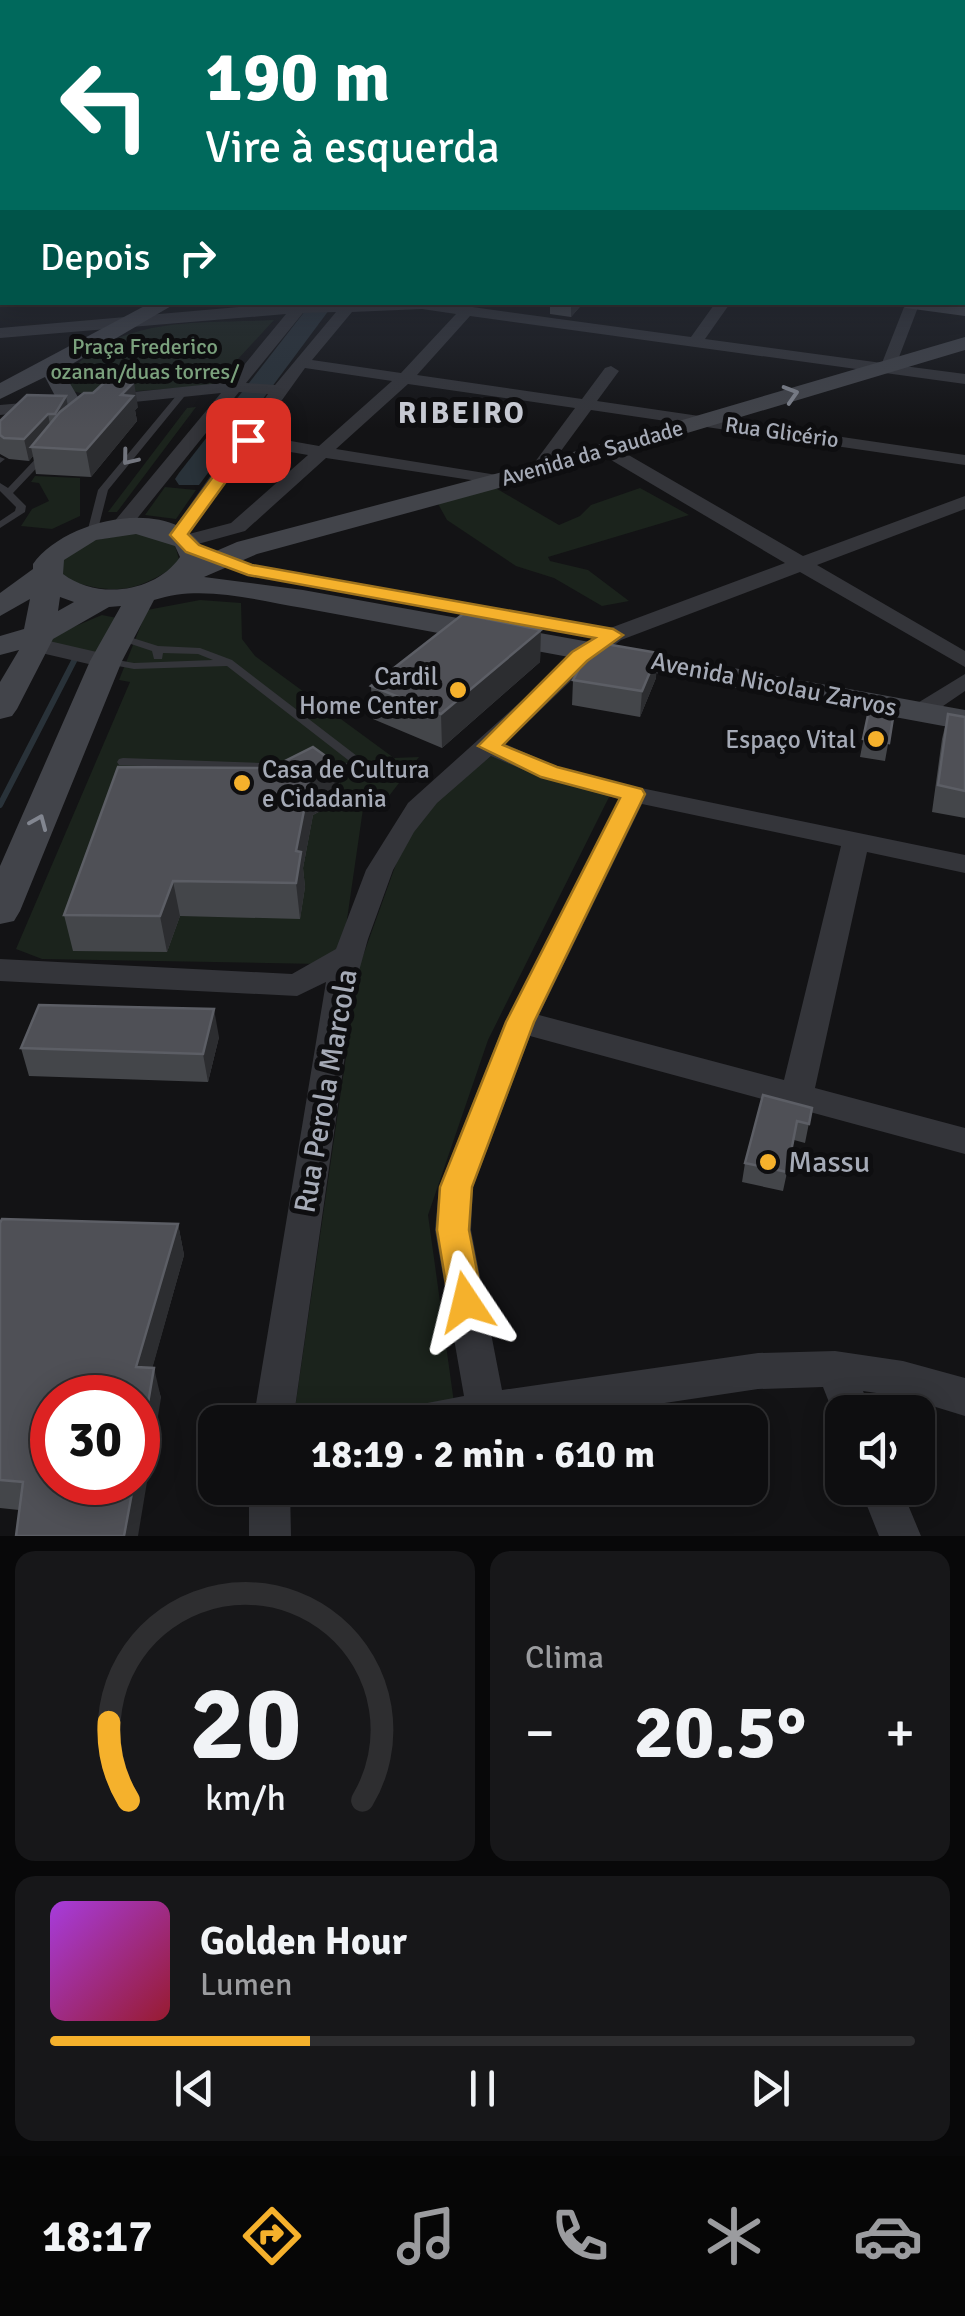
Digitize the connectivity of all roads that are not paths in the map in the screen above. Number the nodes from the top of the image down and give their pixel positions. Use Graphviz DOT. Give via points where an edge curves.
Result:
graph roads {
  1 [pos="163,305"];
  2 [pos="722,305"];
  3 [pos="910,305"];
  4 [pos="926,305"];
  5 [pos="346,306"];
  6 [pos="463,308"];
  7 [pos="299,310"];
  8 [pos="965,310"];
  9 [pos="130,324"];
  10 [pos="0,333"];
  11 [pos="695,342"];
  12 [pos="965,343"];
  13 [pos="66,356"];
  14 [pos="302,362"];
  15 [pos="883,366"];
  16 [pos="611,371"];
  17 [pos="406,376"];
  18 [pos="965,379"];
  19 [pos="236,388"];
  20 [pos="273,390"];
  21 [pos="0,392"];
  22 [pos="184,392"];
  23 [pos="592,402"];
  24 [pos="56,408"];
  25 [pos="0,410"];
  26 [pos="704,421"];
  27 [pos="58,440"];
  28 [pos="248,440"];
  29 [pos="607,450"];
  30 [pos="327,451"];
  31 [pos="965,460"];
  32 [pos="538,470"];
  33 [pos="497,481"];
  34 [pos="188,484"];
  35 [pos="965,488"];
  36 [pos="5,489"];
  37 [pos="965,502"];
  38 [pos="934,507"];
  39 [pos="965,522"];
  40 [pos="0,525"];
  41 [pos="106,530"];
  42 [pos="793,558"];
  43 [pos="181,562"];
  44 [pos="48,575"];
  45 [pos="105,597"];
  46 [pos="0,606"];
  47 [pos="16,640"];
  48 [pos="591,644"];
  49 [pos="113,649"];
  50 [pos="157,649"];
  51 [pos="209,653"];
  52 [pos="965,660"];
  53 [pos="228,662"];
  54 [pos="148,664"];
  55 [pos="201,665"];
  56 [pos="947,696"];
  57 [pos="0,710"];
  58 [pos="965,720"];
  59 [pos="489,746"];
  60 [pos="123,762"];
  61 [pos="634,794"];
  62 [pos="856,840"];
  63 [pos="965,864"];
  64 [pos="0,912"];
  65 [pos="349,955"];
  66 [pos="0,970"];
  67 [pos="520,1022"];
  68 [pos="796,1099"];
  69 [pos="965,1141"];
  70 [pos="835,1368"];
  71 [pos="845,1395"];
  72 [pos="965,1397"];
  73 [pos="276,1405"];
  74 [pos="485,1405"];
  75 [pos="522,1405"];
  76 [pos="270,1505"];
  77 [pos="888,1505"];
  78 [pos="270,1536"];
  79 [pos="900,1536"];
  1 -- 9 [label="main road"];
  2 -- 11 [label="street"];
  3 -- 15 [label="street"];
  4 -- 8 [label="main road"];
  5 -- 6 [label="street"];
  5 -- 7 [label="street"];
  5 -- 14 [label="street"];
  6 -- 11 [label="street"];
  6 -- 17 [label="street"];
  7 -- 9 [label="street"];
  7 -- 19 [label="street"];
  9 -- 10 [label="street" via="39,323"];
  9 -- 13 [label="main road"];
  11 -- 15 [label="street"];
  12 -- 15 [label="main road, Avenida da Saudade"];
  13 -- 21 [label="main road"];
  13 -- 24 [label="main road" via="55,370"];
  14 -- 17 [label="street, Rua Glicério"];
  14 -- 20 [label="street"];
  15 -- 18 [label="street"];
  26 -- 15 [label="main road, Avenida da Saudade, one-way"];
  16 -- 23 [label="street"];
  17 -- 23 [label="street, Rua Glicério"];
  17 -- 30 [label="street"];
  19 -- 20 [label="street"];
  19 -- 22 [label="street"];
  19 -- 34 [label="street"];
  20 -- 28 [label="street"];
  22 -- 24 [label="street"];
  22 -- 41 [label="lane, one-way" via="103,490"];
  23 -- 26 [label="street, Rua Glicério"];
  23 -- 32 [label="street"];
  24 -- 25 [label="street"];
  26 -- 29 [label="main road, Avenida da Saudade"];
  26 -- 31 [label="street, Rua Glicério"];
  27 -- 36 [label="lane"];
  28 -- 30 [label="street"];
  28 -- 34 [label="street"];
  29 -- 32 [label="main road, Avenida da Saudade"];
  29 -- 42 [label="street"];
  30 -- 33 [label="street"];
  30 -- 43 [label="street" via="230,533"];
  32 -- 33 [label="main road, Avenida da Saudade"];
  33 -- 43 [label="main road, Avenida da Saudade"];
  34 -- 41 [label="street"];
  34 -- 43 [label="street"];
  35 -- 38 [label="street"];
  36 -- 40 [label="lane" via="21,506"];
  37 -- 38 [label="street"];
  38 -- 39 [label="street"];
  38 -- 42 [label="street"];
  41 -- 43 [label="main road" via="152,528"];
  41 -- 44 [label="main road" via="52,554"];
  42 -- 48 [label="street"];
  42 -- 52 [label="street"];
  43 -- 45 [label="main road"];
  43 -- 48 [label="main road, Avenida Nicolau Zarvos" via="248,570"];
  43 -- 48 [label="main road, Avenida Nicolau Zarvos" via="251,590 380,617"];
  43 -- 49 [label="main road"];
  44 -- 45 [label="main road" via="69,592"];
  44 -- 46 [label="main road"];
  44 -- 47 [label="main road"];
  45 -- 47 [label="main road"];
  47 -- 49 [label="street"];
  47 -- 57 [label="main road"];
  48 -- 56 [label="main road, Avenida Nicolau Zarvos"];
  48 -- 59 [label="street, Rua Perola Marcola"];
  49 -- 50 [label="lane"];
  49 -- 54 [label="lane"];
  64 -- 49 [label="main road, one-way"];
  50 -- 51 [label="lane"];
  50 -- 54 [label="lane"];
  51 -- 53 [label="lane"];
  51 -- 55 [label="lane"];
  53 -- 55 [label="lane"];
  53 -- 60 [label="lane" via="364,766"];
  54 -- 55 [label="lane"];
  56 -- 58 [label="main road, Avenida Nicolau Zarvos"];
  59 -- 61 [label="street" via="549,772"];
  59 -- 65 [label="street, Rua Perola Marcola" via="442,783 392,844"];
  61 -- 62 [label="street"];
  61 -- 67 [label="street"];
  62 -- 63 [label="street"];
  62 -- 68 [label="street"];
  65 -- 66 [label="street" via="297,984"];
  65 -- 73 [label="street, Rua Perola Marcola"];
  67 -- 68 [label="street"];
  67 -- 74 [label="street" via="456,1187 453,1230"];
  68 -- 69 [label="street"];
  70 -- 71 [label="street"];
  70 -- 72 [label="street"];
  70 -- 75 [label="street" via="758,1372"];
  76 -- 78 [label="street"];
  77 -- 79 [label="street"];
}
